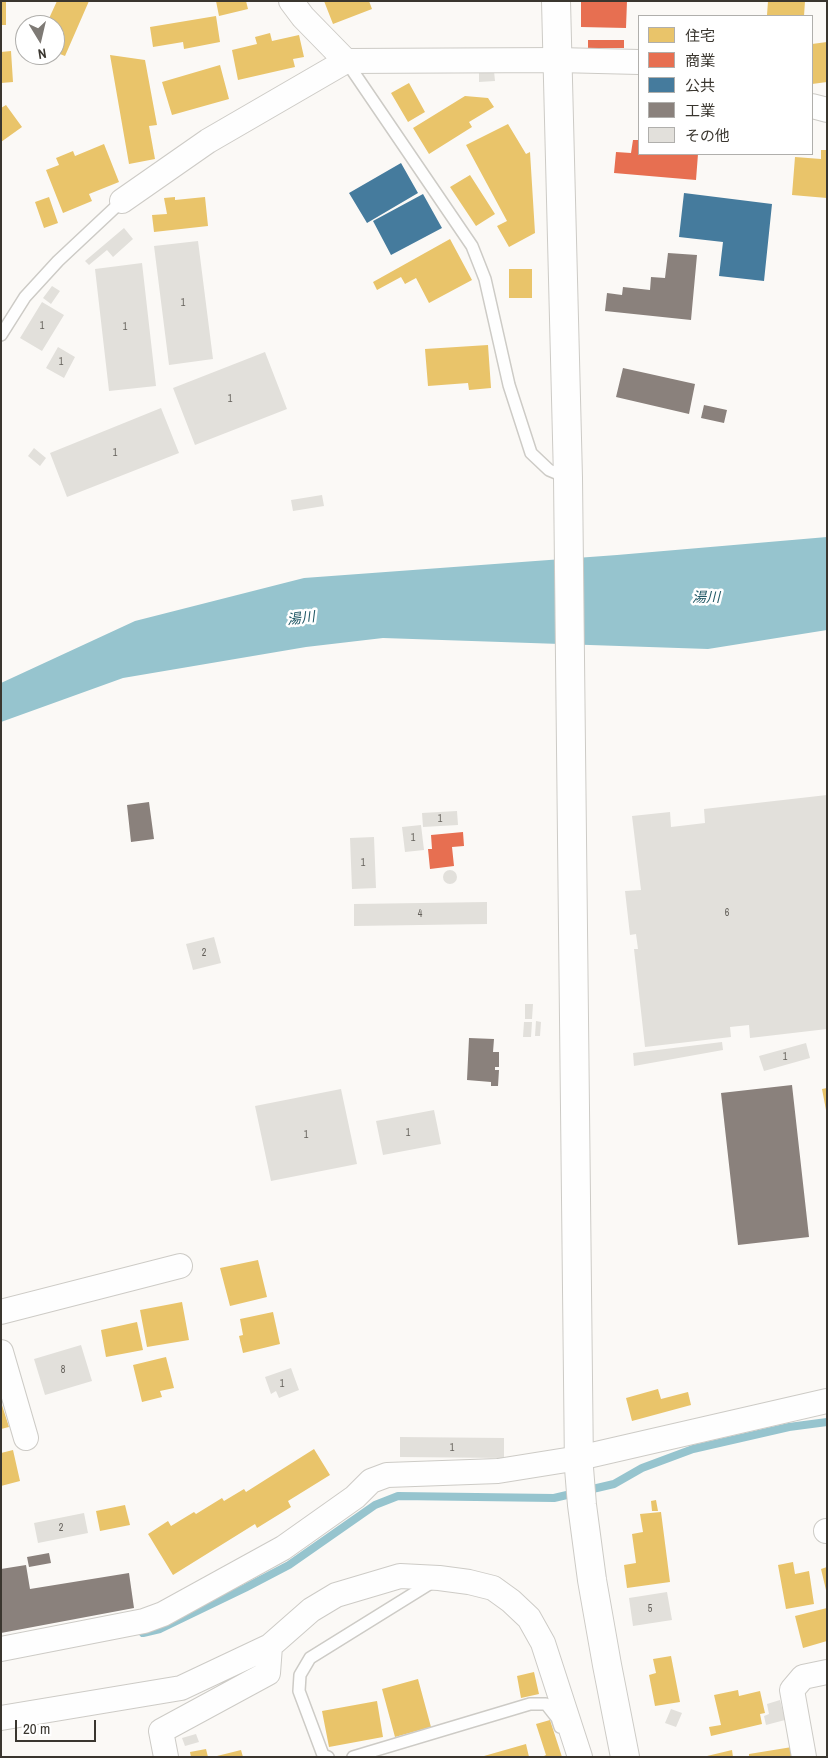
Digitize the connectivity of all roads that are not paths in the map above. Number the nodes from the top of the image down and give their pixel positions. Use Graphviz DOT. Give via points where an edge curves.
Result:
graph roads {
  1 [pos="291,1"];
  2 [pos="556,1"];
  3 [pos="558,60"];
  4 [pos="346,61"];
  5 [pos="638,62"];
  6 [pos="813,106"];
  7 [pos="827,110"];
  8 [pos="122,201"];
  9 [pos="1,335"];
  10 [pos="568,478"];
  11 [pos="180,1266"];
  12 [pos="1,1312"];
  13 [pos="1,1352"];
  14 [pos="827,1401"];
  15 [pos="26,1438"];
  16 [pos="579,1462"];
  17 [pos="439,1578"];
  18 [pos="270,1646"];
  19 [pos="1,1649"];
  20 [pos="827,1672"];
  21 [pos="1,1718"];
  22 [pos="580,1756"];
  23 [pos="166,1757"];
  24 [pos="328,1757"];
  25 [pos="353,1757"];
  26 [pos="625,1757"];
  27 [pos="804,1757"];
  1 -- 4 [label="street"];
  2 -- 3 [label="street"];
  3 -- 4 [label="street"];
  3 -- 5 [label="street"];
  3 -- 10 [label="street"];
  4 -- 8 [label="street" via="208,141"];
  4 -- 10 [label="lane" via="472,246 485,278 509,385 531,453 549,470"];
  6 -- 7 [label="street"];
  8 -- 9 [label="lane" via="25,297"];
  10 -- 16 [label="street"];
  11 -- 12 [label="street"];
  13 -- 15 [label="street"];
  14 -- 16 [label="street"];
  16 -- 19 [label="street" via="498,1471 386,1475 371,1481 355,1497 283,1548 163,1614 144,1622"];
  16 -- 26 [label="street" via="582,1505 607,1666"];
  17 -- 18 [label="street" via="400,1576 336,1595 311,1610"];
  17 -- 22 [label="street" via="493,1588 529,1618 543,1643"];
  17 -- 24 [label="lane" via="310,1658 300,1675 299,1691 322,1754"];
  18 -- 21 [label="street" via="181,1688"];
  18 -- 23 [label="street" via="268,1673 161,1730"];
  20 -- 27 [label="street" via="803,1677 792,1690"];
  22 -- 25 [label="lane" via="571,1755 557,1718 546,1704 530,1704"];
}
